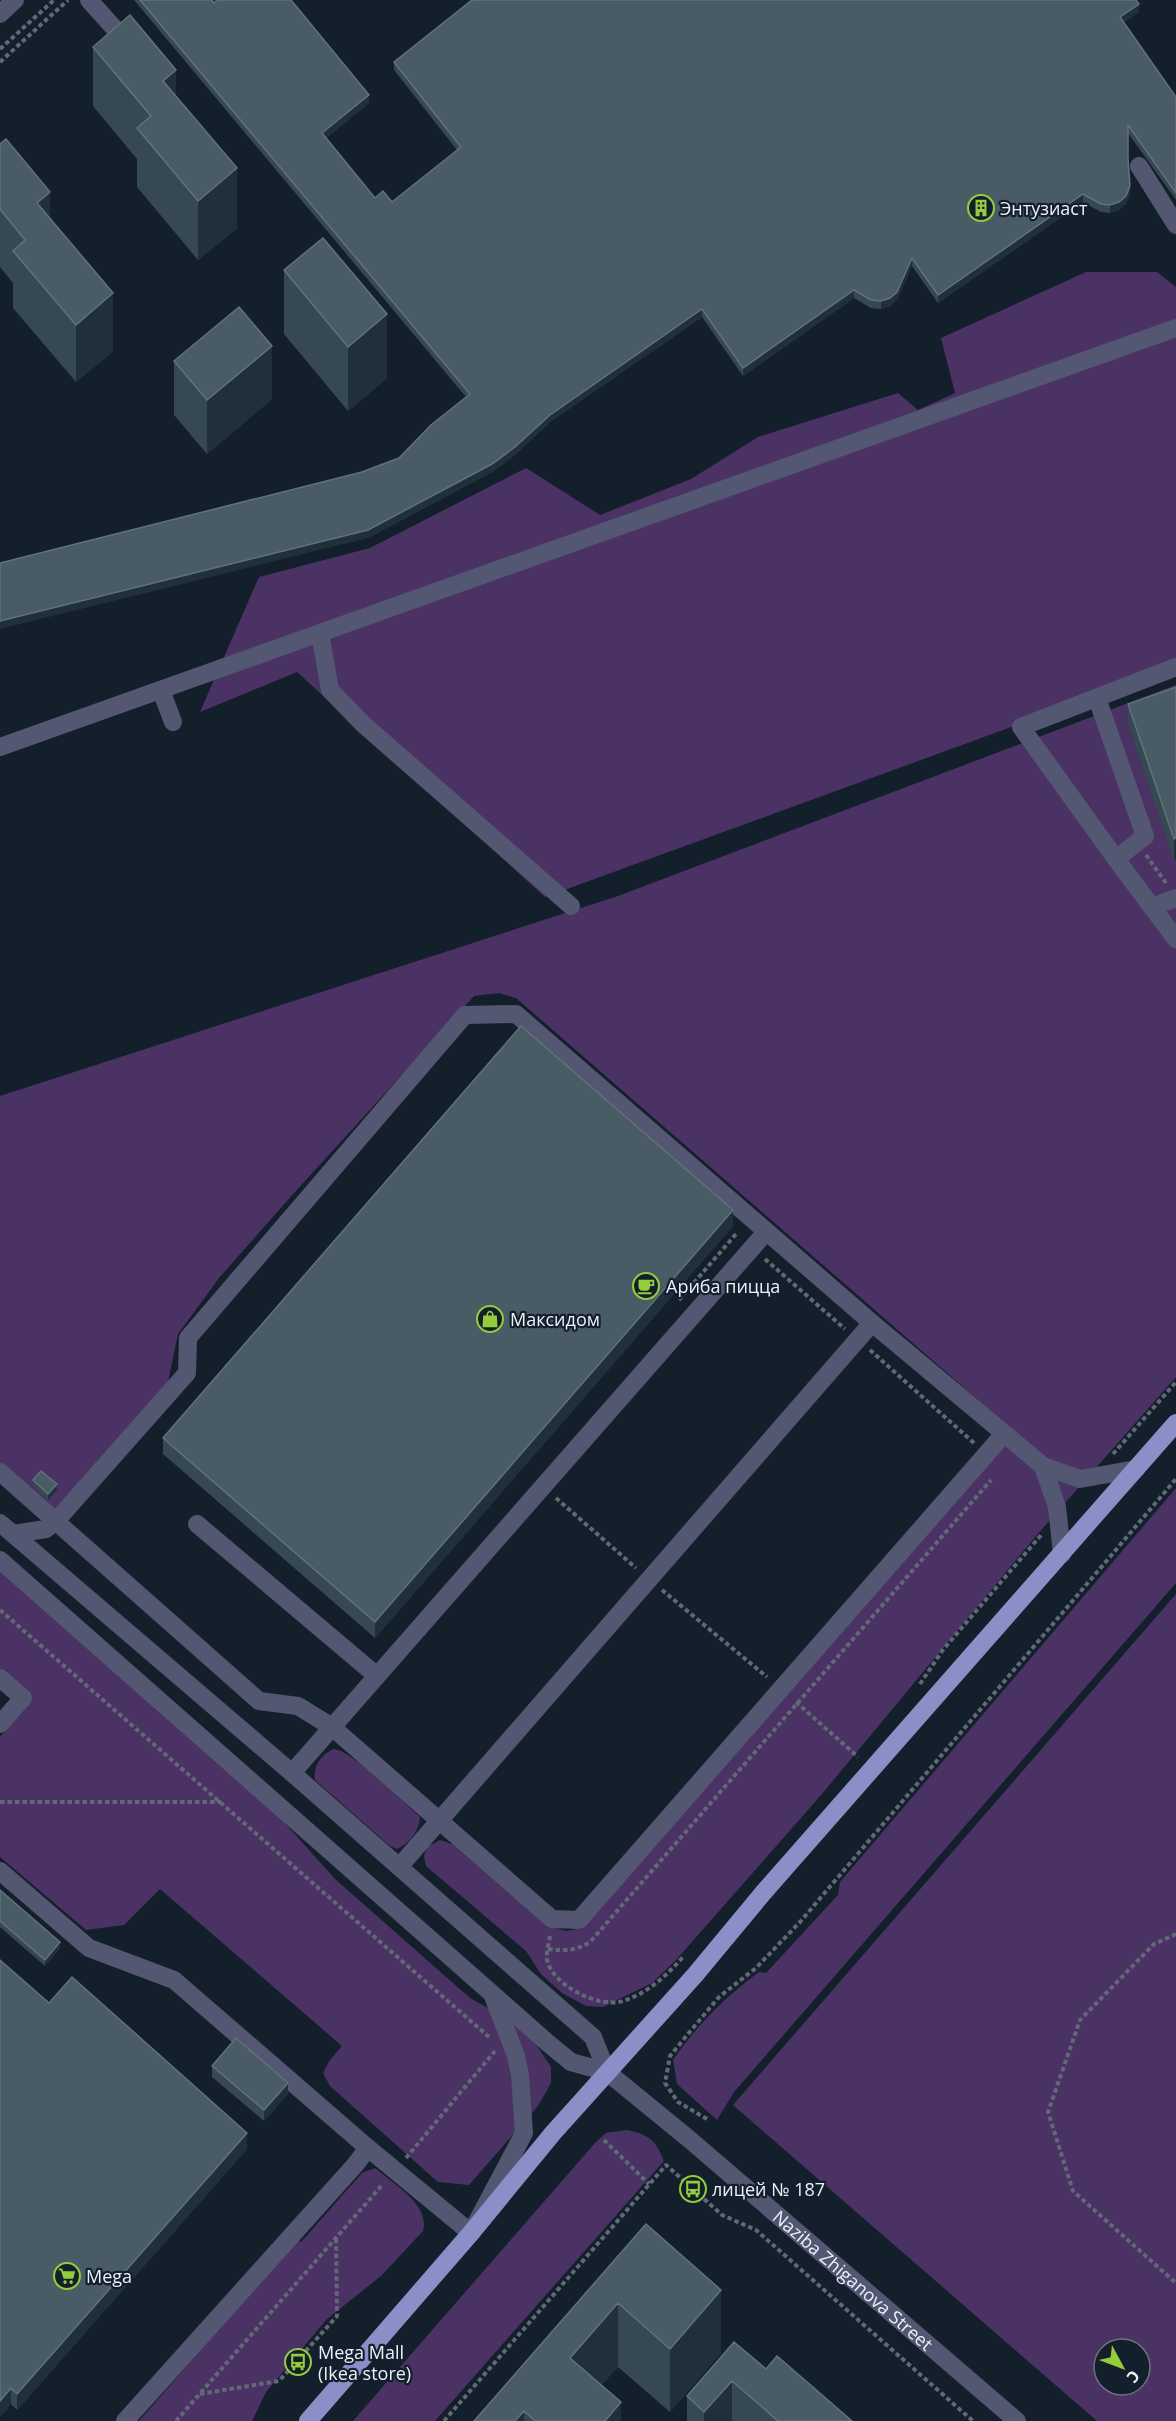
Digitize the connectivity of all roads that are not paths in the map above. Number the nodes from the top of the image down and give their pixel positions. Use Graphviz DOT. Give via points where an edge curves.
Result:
graph roads {
  1 [pos="15,0"];
  2 [pos="89,0"];
  3 [pos="0,14"];
  4 [pos="123,38"];
  5 [pos="1139,166"];
  6 [pos="1176,225"];
  7 [pos="1176,328"];
  8 [pos="320,633"];
  9 [pos="1176,667"];
  10 [pos="161,690"];
  11 [pos="1097,698"];
  12 [pos="173,722"];
  13 [pos="0,747"];
  14 [pos="1116,859"];
  15 [pos="1173,893"];
  16 [pos="571,906"];
  17 [pos="1152,907"];
  18 [pos="1176,939"];
  19 [pos="766,1232"];
  20 [pos="872,1323"];
  21 [pos="1176,1423"];
  22 [pos="1003,1435"];
  23 [pos="1043,1466"];
  24 [pos="1136,1468"];
  25 [pos="0,1472"];
  26 [pos="56,1521"];
  27 [pos="196,1524"];
  28 [pos="6,1529"];
  29 [pos="1062,1554"];
  30 [pos="0,1560"];
  31 [pos="377,1676"];
  32 [pos="0,1678"];
  33 [pos="0,1724"];
  34 [pos="332,1727"];
  35 [pos="292,1773"];
  36 [pos="440,1821"];
  37 [pos="399,1867"];
  38 [pos="0,1871"];
  39 [pos="491,1992"];
  40 [pos="607,2072"];
  41 [pos="368,2148"];
  42 [pos="471,2233"];
  43 [pos="125,2421"];
  44 [pos="308,2421"];
  45 [pos="1017,2421"];
  1 -- 3 [label="street"];
  2 -- 4 [label="street"];
  5 -- 6 [label="street"];
  7 -- 8 [label="street"];
  8 -- 10 [label="street"];
  8 -- 16 [label="street" via="330,690 363,724"];
  9 -- 11 [label="street"];
  10 -- 12 [label="street"];
  10 -- 13 [label="street"];
  11 -- 14 [label="street" via="1144,836"];
  11 -- 14 [label="street" via="1021,727"];
  14 -- 17 [label="street"];
  15 -- 17 [label="street"];
  17 -- 18 [label="street"];
  19 -- 20 [label="street"];
  19 -- 26 [label="street" via="516,1014 465,1015 188,1338 187,1373"];
  19 -- 31 [label="street"];
  20 -- 22 [label="street"];
  20 -- 36 [label="street"];
  21 -- 24 [label="main road"];
  22 -- 23 [label="street"];
  22 -- 36 [label="street" via="579,1920 552,1919"];
  23 -- 24 [label="street" via="1080,1479"];
  23 -- 29 [label="street" via="1057,1507"];
  24 -- 29 [label="main road"];
  25 -- 26 [label="street"];
  26 -- 28 [label="street" via="46,1529"];
  26 -- 34 [label="street" via="259,1701 298,1706"];
  27 -- 31 [label="street"];
  28 -- 35 [label="street"];
  29 -- 40 [label="main road"];
  30 -- 39 [label="street"];
  31 -- 34 [label="street"];
  32 -- 33 [label="street" via="23,1698"];
  34 -- 35 [label="street"];
  34 -- 36 [label="street"];
  35 -- 37 [label="street"];
  36 -- 37 [label="street"];
  37 -- 40 [label="street" via="593,2037"];
  38 -- 41 [label="street" via="88,1948 174,1980"];
  39 -- 40 [label="street" via="571,2061"];
  39 -- 42 [label="street" via="516,2056 524,2133"];
  40 -- 42 [label="main road"];
  40 -- 45 [label="street, Naziba Zhiganova Street"];
  41 -- 42 [label="street"];
  41 -- 43 [label="street"];
  42 -- 44 [label="main road"];
}
